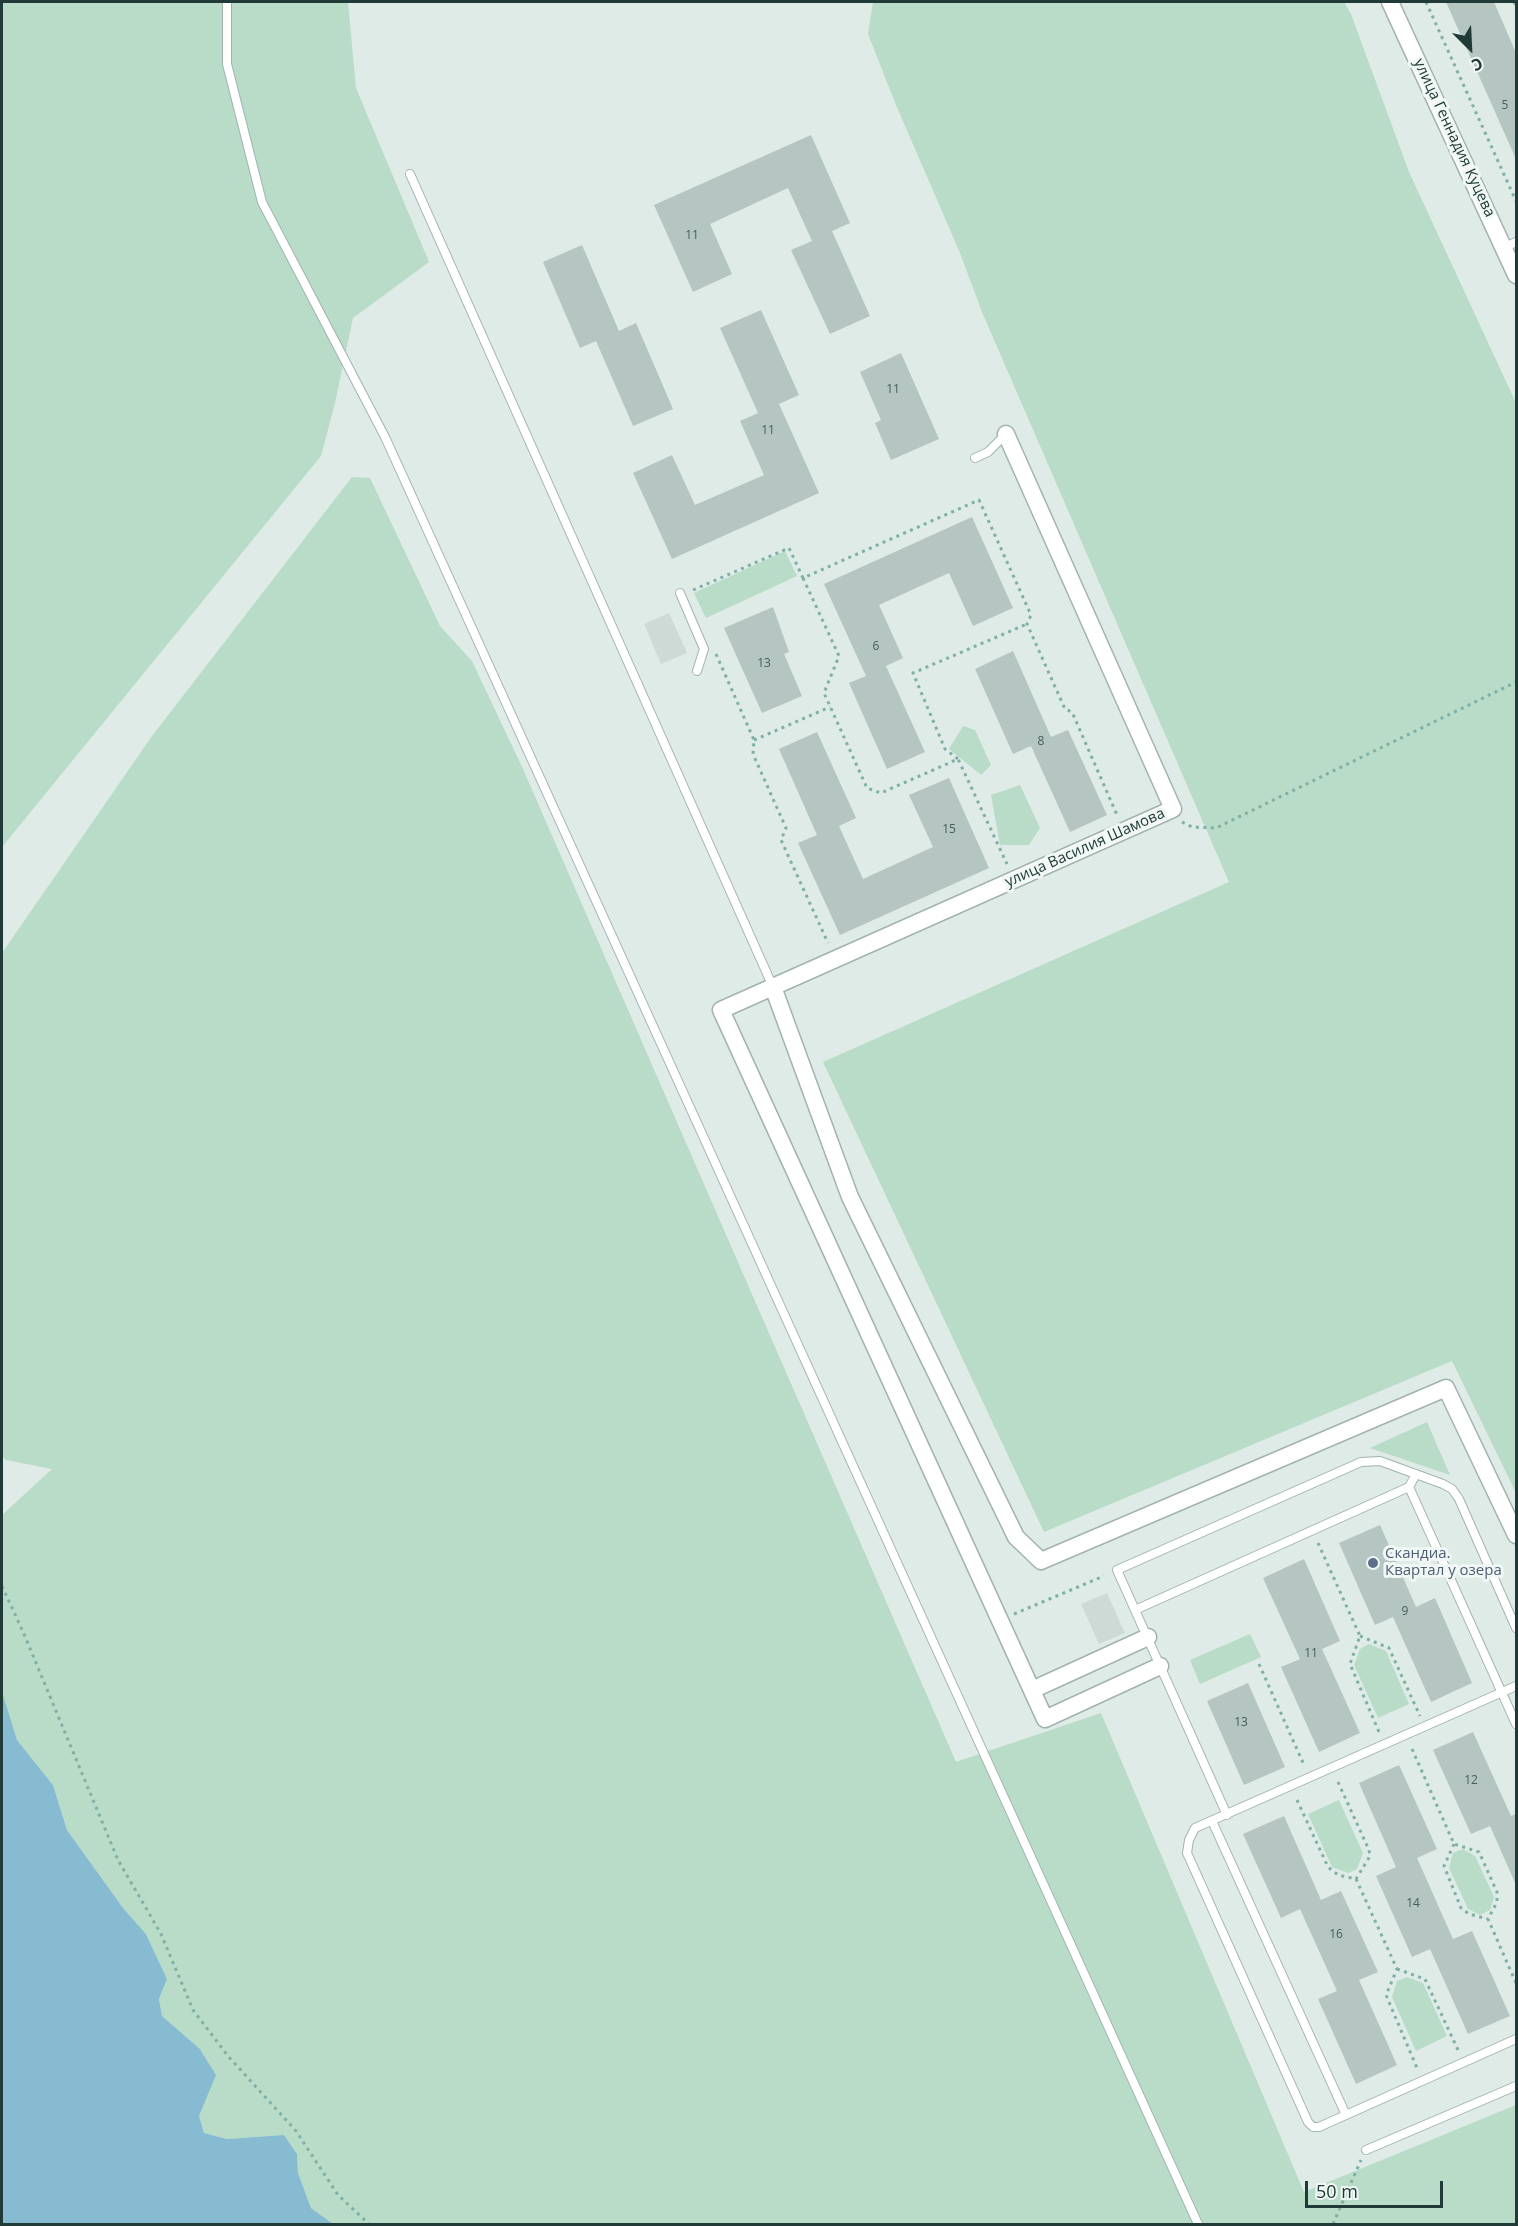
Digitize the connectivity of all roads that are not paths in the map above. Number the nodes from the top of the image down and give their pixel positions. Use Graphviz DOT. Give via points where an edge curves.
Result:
graph roads {
  1 [pos="227,2"];
  2 [pos="1390,2"];
  3 [pos="410,174"];
  4 [pos="1511,245"];
  5 [pos="1516,274"];
  6 [pos="1006,434"];
  7 [pos="975,458"];
  8 [pos="684,593"];
  9 [pos="698,671"];
  10 [pos="773,987"];
  11 [pos="1416,1474"];
  12 [pos="1409,1487"];
  13 [pos="1516,1535"];
  14 [pos="1135,1610"];
  15 [pos="1516,1628"];
  16 [pos="1148,1637"];
  17 [pos="1160,1666"];
  18 [pos="1516,1686"];
  19 [pos="1032,1690"];
  20 [pos="1503,1692"];
  21 [pos="1516,1724"];
  22 [pos="1227,1815"];
  23 [pos="1212,1821"];
  24 [pos="1516,2038"];
  25 [pos="1516,2086"];
  26 [pos="1346,2115"];
  27 [pos="1366,2150"];
  28 [pos="1198,2224"];
  1 -- 28 [label="lane" via="227,64 262,202 385,437"];
  2 -- 4 [label="street, улица Геннадия Куцева"];
  3 -- 10 [label="lane"];
  4 -- 5 [label="street, улица Геннадия Куцева"];
  6 -- 7 [label="lane" via="988,452"];
  6 -- 10 [label="street, улица Василия Шамова" via="1173,809"];
  8 -- 9 [label="lane" via="704,649"];
  10 -- 13 [label="street" via="850,1197 1016,1537 1041,1561 1446,1388"];
  10 -- 19 [label="street, улица Василия Шамова" via="721,1010"];
  11 -- 12 [label="lane"];
  11 -- 14 [label="lane" via="1380,1461 1361,1462 1117,1570"];
  11 -- 15 [label="lane" via="1452,1489 1459,1498"];
  12 -- 14 [label="lane"];
  12 -- 20 [label="lane"];
  14 -- 16 [label="lane"];
  16 -- 17 [label="lane"];
  16 -- 19 [label="street"];
  17 -- 19 [label="street" via="1045,1719"];
  17 -- 22 [label="lane"];
  18 -- 20 [label="lane"];
  20 -- 21 [label="lane"];
  20 -- 22 [label="lane"];
  22 -- 23 [label="lane"];
  23 -- 26 [label="lane"];
  23 -- 26 [label="lane" via="1192,1832 1189,1858 1308,2122 1319,2127"];
  24 -- 26 [label="lane"];
  25 -- 27 [label="lane"];
}
